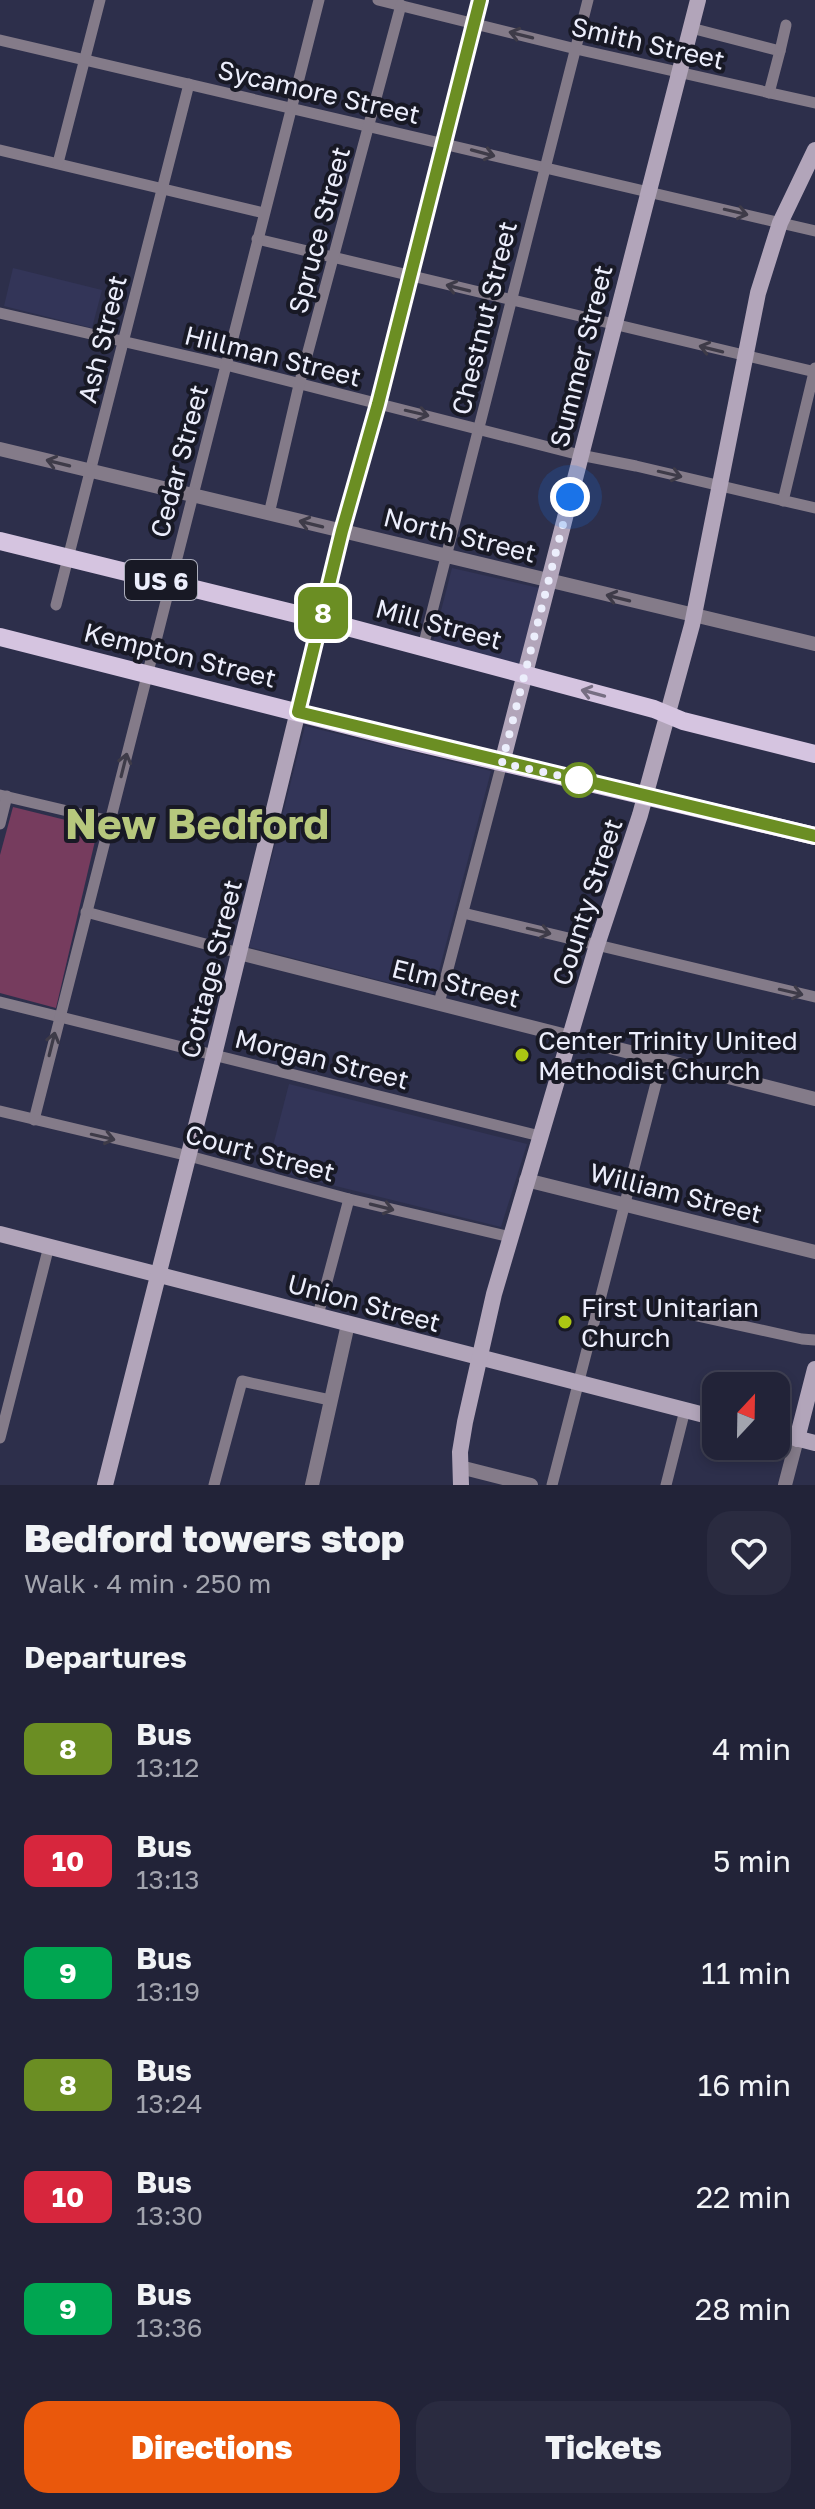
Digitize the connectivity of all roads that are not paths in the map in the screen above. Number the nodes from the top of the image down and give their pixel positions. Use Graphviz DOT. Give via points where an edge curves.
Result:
graph roads {
  1 [pos="100,0"];
  2 [pos="319,0"];
  3 [pos="378,0"];
  4 [pos="480,0"];
  5 [pos="588,0"];
  6 [pos="698,0"];
  7 [pos="401,5"];
  8 [pos="474,24"];
  9 [pos="786,25"];
  10 [pos="691,28"];
  11 [pos="0,40"];
  12 [pos="576,49"];
  13 [pos="780,51"];
  14 [pos="84,58"];
  15 [pos="679,72"];
  16 [pos="189,84"];
  17 [pos="769,93"];
  18 [pos="815,103"];
  19 [pos="291,107"];
  20 [pos="369,127"];
  21 [pos="444,143"];
  22 [pos="0,150"];
  23 [pos="815,150"];
  24 [pos="58,163"];
  25 [pos="545,169"];
  26 [pos="161,189"];
  27 [pos="647,191"];
  28 [pos="264,213"];
  29 [pos="780,223"];
  30 [pos="815,231"];
  31 [pos="257,239"];
  32 [pos="335,258"];
  33 [pos="409,276"];
  34 [pos="511,300"];
  35 [pos="0,313"];
  36 [pos="614,326"];
  37 [pos="123,343"];
  38 [pos="744,358"];
  39 [pos="226,365"];
  40 [pos="815,371"];
  41 [pos="299,385"];
  42 [pos="378,404"];
  43 [pos="478,428"];
  44 [pos="0,449"];
  45 [pos="580,455"];
  46 [pos="92,471"];
  47 [pos="720,486"];
  48 [pos="192,495"];
  49 [pos="783,501"];
  50 [pos="815,508"];
  51 [pos="269,514"];
  52 [pos="342,531"];
  53 [pos="0,541"];
  54 [pos="68,557"];
  55 [pos="447,557"];
  56 [pos="549,581"];
  57 [pos="170,582"];
  58 [pos="56,605"];
  59 [pos="694,616"];
  60 [pos="321,620"];
  61 [pos="0,637"];
  62 [pos="815,644"];
  63 [pos="423,647"];
  64 [pos="147,674"];
  65 [pos="525,675"];
  66 [pos="298,712"];
  67 [pos="668,714"];
  68 [pos="815,754"];
  69 [pos="502,763"];
  70 [pos="4,795"];
  71 [pos="645,795"];
  72 [pos="110,821"];
  73 [pos="0,824"];
  74 [pos="815,836"];
  75 [pos="86,912"];
  76 [pos="463,913"];
  77 [pos="597,945"];
  78 [pos="239,953"];
  79 [pos="815,997"];
  80 [pos="0,1002"];
  81 [pos="439,1003"];
  82 [pos="59,1017"];
  83 [pos="570,1037"];
  84 [pos="214,1055"];
  85 [pos="662,1060"];
  86 [pos="815,1099"];
  87 [pos="0,1111"];
  88 [pos="34,1120"];
  89 [pos="540,1136"];
  90 [pos="189,1156"];
  91 [pos="526,1180"];
  92 [pos="349,1199"];
  93 [pos="624,1205"];
  94 [pos="0,1234"];
  95 [pos="510,1237"];
  96 [pos="49,1246"];
  97 [pos="815,1252"];
  98 [pos="158,1274"];
  99 [pos="679,1312"];
  100 [pos="318,1315"];
  101 [pos="348,1324"];
  102 [pos="815,1340"];
  103 [pos="478,1358"];
  104 [pos="815,1369"];
  105 [pos="578,1383"];
  106 [pos="330,1400"];
  107 [pos="685,1410"];
  108 [pos="702,1414"];
  109 [pos="790,1437"];
  110 [pos="0,1438"];
  111 [pos="797,1439"];
  112 [pos="815,1443"];
  113 [pos="460,1467"];
  114 [pos="105,1485"];
  115 [pos="214,1485"];
  116 [pos="312,1485"];
  117 [pos="461,1485"];
  118 [pos="531,1485"];
  119 [pos="552,1485"];
  120 [pos="666,1485"];
  121 [pos="785,1485"];
  1 -- 14 [label="street"];
  2 -- 19 [label="street, Cedar Street"];
  3 -- 7 [label="street, Smith Street"];
  4 -- 8 [label="main road, Cottage Street"];
  5 -- 12 [label="street, Chestnut Street"];
  6 -- 10 [label="main road, Summer Street"];
  7 -- 8 [label="street, Smith Street"];
  7 -- 20 [label="street, Spruce Street"];
  12 -- 8 [label="street, Smith Street, one-way"];
  8 -- 21 [label="main road, Cottage Street"];
  9 -- 13 [label="street"];
  10 -- 13 [label="street"];
  10 -- 15 [label="main road, Summer Street"];
  11 -- 14 [label="street, Sycamore Street"];
  12 -- 15 [label="street, Smith Street"];
  12 -- 25 [label="street, Chestnut Street"];
  13 -- 17 [label="street"];
  14 -- 16 [label="street, Sycamore Street"];
  14 -- 24 [label="street"];
  15 -- 17 [label="street, Smith Street"];
  15 -- 27 [label="main road, Summer Street"];
  16 -- 19 [label="street, Sycamore Street"];
  16 -- 26 [label="street, Ash Street"];
  17 -- 18 [label="street, Smith Street"];
  19 -- 20 [label="street, Sycamore Street"];
  19 -- 28 [label="street, Cedar Street"];
  20 -- 21 [label="street, Sycamore Street"];
  20 -- 32 [label="street, Spruce Street"];
  21 -- 25 [label="street, Sycamore Street, one-way"];
  21 -- 33 [label="main road, Cottage Street"];
  22 -- 24 [label="street"];
  23 -- 29 [label="main road, County Street"];
  24 -- 26 [label="street"];
  25 -- 27 [label="street, Sycamore Street"];
  25 -- 34 [label="street, Chestnut Street"];
  26 -- 28 [label="street"];
  26 -- 37 [label="street, Ash Street"];
  27 -- 29 [label="street, Sycamore Street, one-way"];
  27 -- 36 [label="main road, Summer Street"];
  28 -- 31 [label="street, Cedar Street"];
  29 -- 30 [label="street, Sycamore Street"];
  29 -- 38 [label="main road, County Street"];
  31 -- 32 [label="street"];
  31 -- 39 [label="street, Cedar Street"];
  32 -- 33 [label="street"];
  32 -- 41 [label="street, Spruce Street"];
  34 -- 33 [label="street, one-way"];
  33 -- 42 [label="main road, Cottage Street"];
  34 -- 36 [label="street"];
  34 -- 43 [label="street, Chestnut Street"];
  35 -- 37 [label="street, Hillman Street"];
  38 -- 36 [label="street, one-way"];
  36 -- 45 [label="main road, Summer Street"];
  37 -- 39 [label="street, Hillman Street"];
  37 -- 46 [label="street, Ash Street"];
  38 -- 40 [label="street"];
  38 -- 47 [label="main road, County Street"];
  39 -- 41 [label="street, Hillman Street"];
  39 -- 48 [label="street, Cedar Street"];
  40 -- 49 [label="street"];
  41 -- 42 [label="street, Hillman Street"];
  41 -- 51 [label="street, Spruce Street"];
  42 -- 43 [label="street, Hillman Street, one-way"];
  42 -- 52 [label="main road, Cottage Street"];
  43 -- 45 [label="street, Hillman Street"];
  43 -- 55 [label="street, Chestnut Street"];
  46 -- 44 [label="street, North Street, one-way"];
  45 -- 47 [label="street, Hillman Street, one-way"];
  45 -- 56 [label="main road, Summer Street"];
  46 -- 48 [label="street, North Street"];
  46 -- 54 [label="street, Ash Street"];
  47 -- 49 [label="street, Hillman Street"];
  47 -- 59 [label="main road, County Street"];
  48 -- 51 [label="street, North Street"];
  48 -- 57 [label="street, Cedar Street"];
  49 -- 50 [label="street, Hillman Street"];
  52 -- 51 [label="street, North Street, one-way"];
  52 -- 55 [label="street, North Street"];
  52 -- 60 [label="main road, Cottage Street"];
  53 -- 54 [label="main road, Mill Street / US 6"];
  54 -- 57 [label="main road, Mill Street / US 6"];
  54 -- 58 [label="street, Ash Street"];
  55 -- 56 [label="street, North Street"];
  55 -- 63 [label="street, Chestnut Street"];
  59 -- 56 [label="street, North Street, one-way"];
  56 -- 65 [label="main road, Summer Street"];
  57 -- 60 [label="main road, Mill Street / US 6"];
  57 -- 64 [label="street, Cedar Street"];
  59 -- 62 [label="street, North Street"];
  59 -- 67 [label="main road, County Street"];
  60 -- 63 [label="main road, Mill Street / US 6"];
  60 -- 66 [label="main road, Cottage Street"];
  61 -- 64 [label="main road, Kempton Street"];
  63 -- 65 [label="main road, Mill Street / US 6"];
  64 -- 66 [label="main road, Kempton Street"];
  72 -- 64 [label="street, Cedar Street, one-way"];
  67 -- 65 [label="main road, Mill Street / US 6, one-way"];
  65 -- 69 [label="main road, Summer Street"];
  66 -- 69 [label="main road, Kempton Street"];
  66 -- 78 [label="main road, Cottage Street"];
  67 -- 68 [label="main road, Mill Street / US 6"];
  67 -- 71 [label="main road, County Street"];
  69 -- 71 [label="main road, Kempton Street"];
  69 -- 76 [label="street, Summer Street"];
  70 -- 72 [label="street"];
  70 -- 73 [label="street"];
  71 -- 74 [label="main road, Kempton Street"];
  71 -- 77 [label="main road, County Street"];
  72 -- 75 [label="street, Cedar Street"];
  75 -- 78 [label="street, Elm Street"];
  75 -- 82 [label="street, Cedar Street"];
  76 -- 77 [label="street, one-way"];
  76 -- 81 [label="street, Summer Street"];
  77 -- 79 [label="street, one-way"];
  77 -- 83 [label="main road, County Street"];
  78 -- 81 [label="street, Elm Street"];
  78 -- 84 [label="main road, Cottage Street"];
  80 -- 82 [label="street, Morgan Street"];
  81 -- 83 [label="street, Elm Street"];
  82 -- 84 [label="street, Morgan Street"];
  88 -- 82 [label="street, Cedar Street, one-way"];
  83 -- 85 [label="street, Elm Street"];
  83 -- 89 [label="main road, County Street"];
  84 -- 89 [label="street, Morgan Street"];
  84 -- 90 [label="main road, Cottage Street"];
  85 -- 86 [label="street, Elm Street"];
  85 -- 93 [label="street"];
  87 -- 88 [label="street, Court Street"];
  88 -- 90 [label="street, Court Street, one-way"];
  89 -- 91 [label="main road, County Street"];
  90 -- 92 [label="street, Court Street"];
  90 -- 98 [label="main road, Cottage Street"];
  91 -- 93 [label="street, William Street"];
  91 -- 95 [label="main road, County Street"];
  92 -- 95 [label="street, Court Street, one-way"];
  92 -- 100 [label="street"];
  93 -- 97 [label="street, William Street"];
  93 -- 105 [label="street"];
  94 -- 96 [label="main road, Union Street"];
  95 -- 103 [label="main road, County Street"];
  96 -- 98 [label="main road, Union Street"];
  96 -- 110 [label="street"];
  98 -- 100 [label="main road, Union Street"];
  98 -- 114 [label="main road, Cottage Street"];
  99 -- 102 [label="street"];
  100 -- 101 [label="main road, Union Street"];
  101 -- 103 [label="main road, Union Street"];
  101 -- 106 [label="street"];
  103 -- 105 [label="main road, Union Street"];
  103 -- 113 [label="main road, County Street"];
  104 -- 111 [label="main road"];
  105 -- 107 [label="main road, Union Street"];
  105 -- 119 [label="street"];
  106 -- 115 [label="street" via="242,1381"];
  106 -- 116 [label="street"];
  107 -- 108 [label="main road, Union Street"];
  107 -- 120 [label="street"];
  109 -- 111 [label="main road"];
  111 -- 112 [label="main road"];
  111 -- 121 [label="street"];
  113 -- 117 [label="main road, County Street"];
  113 -- 118 [label="street"];
}
